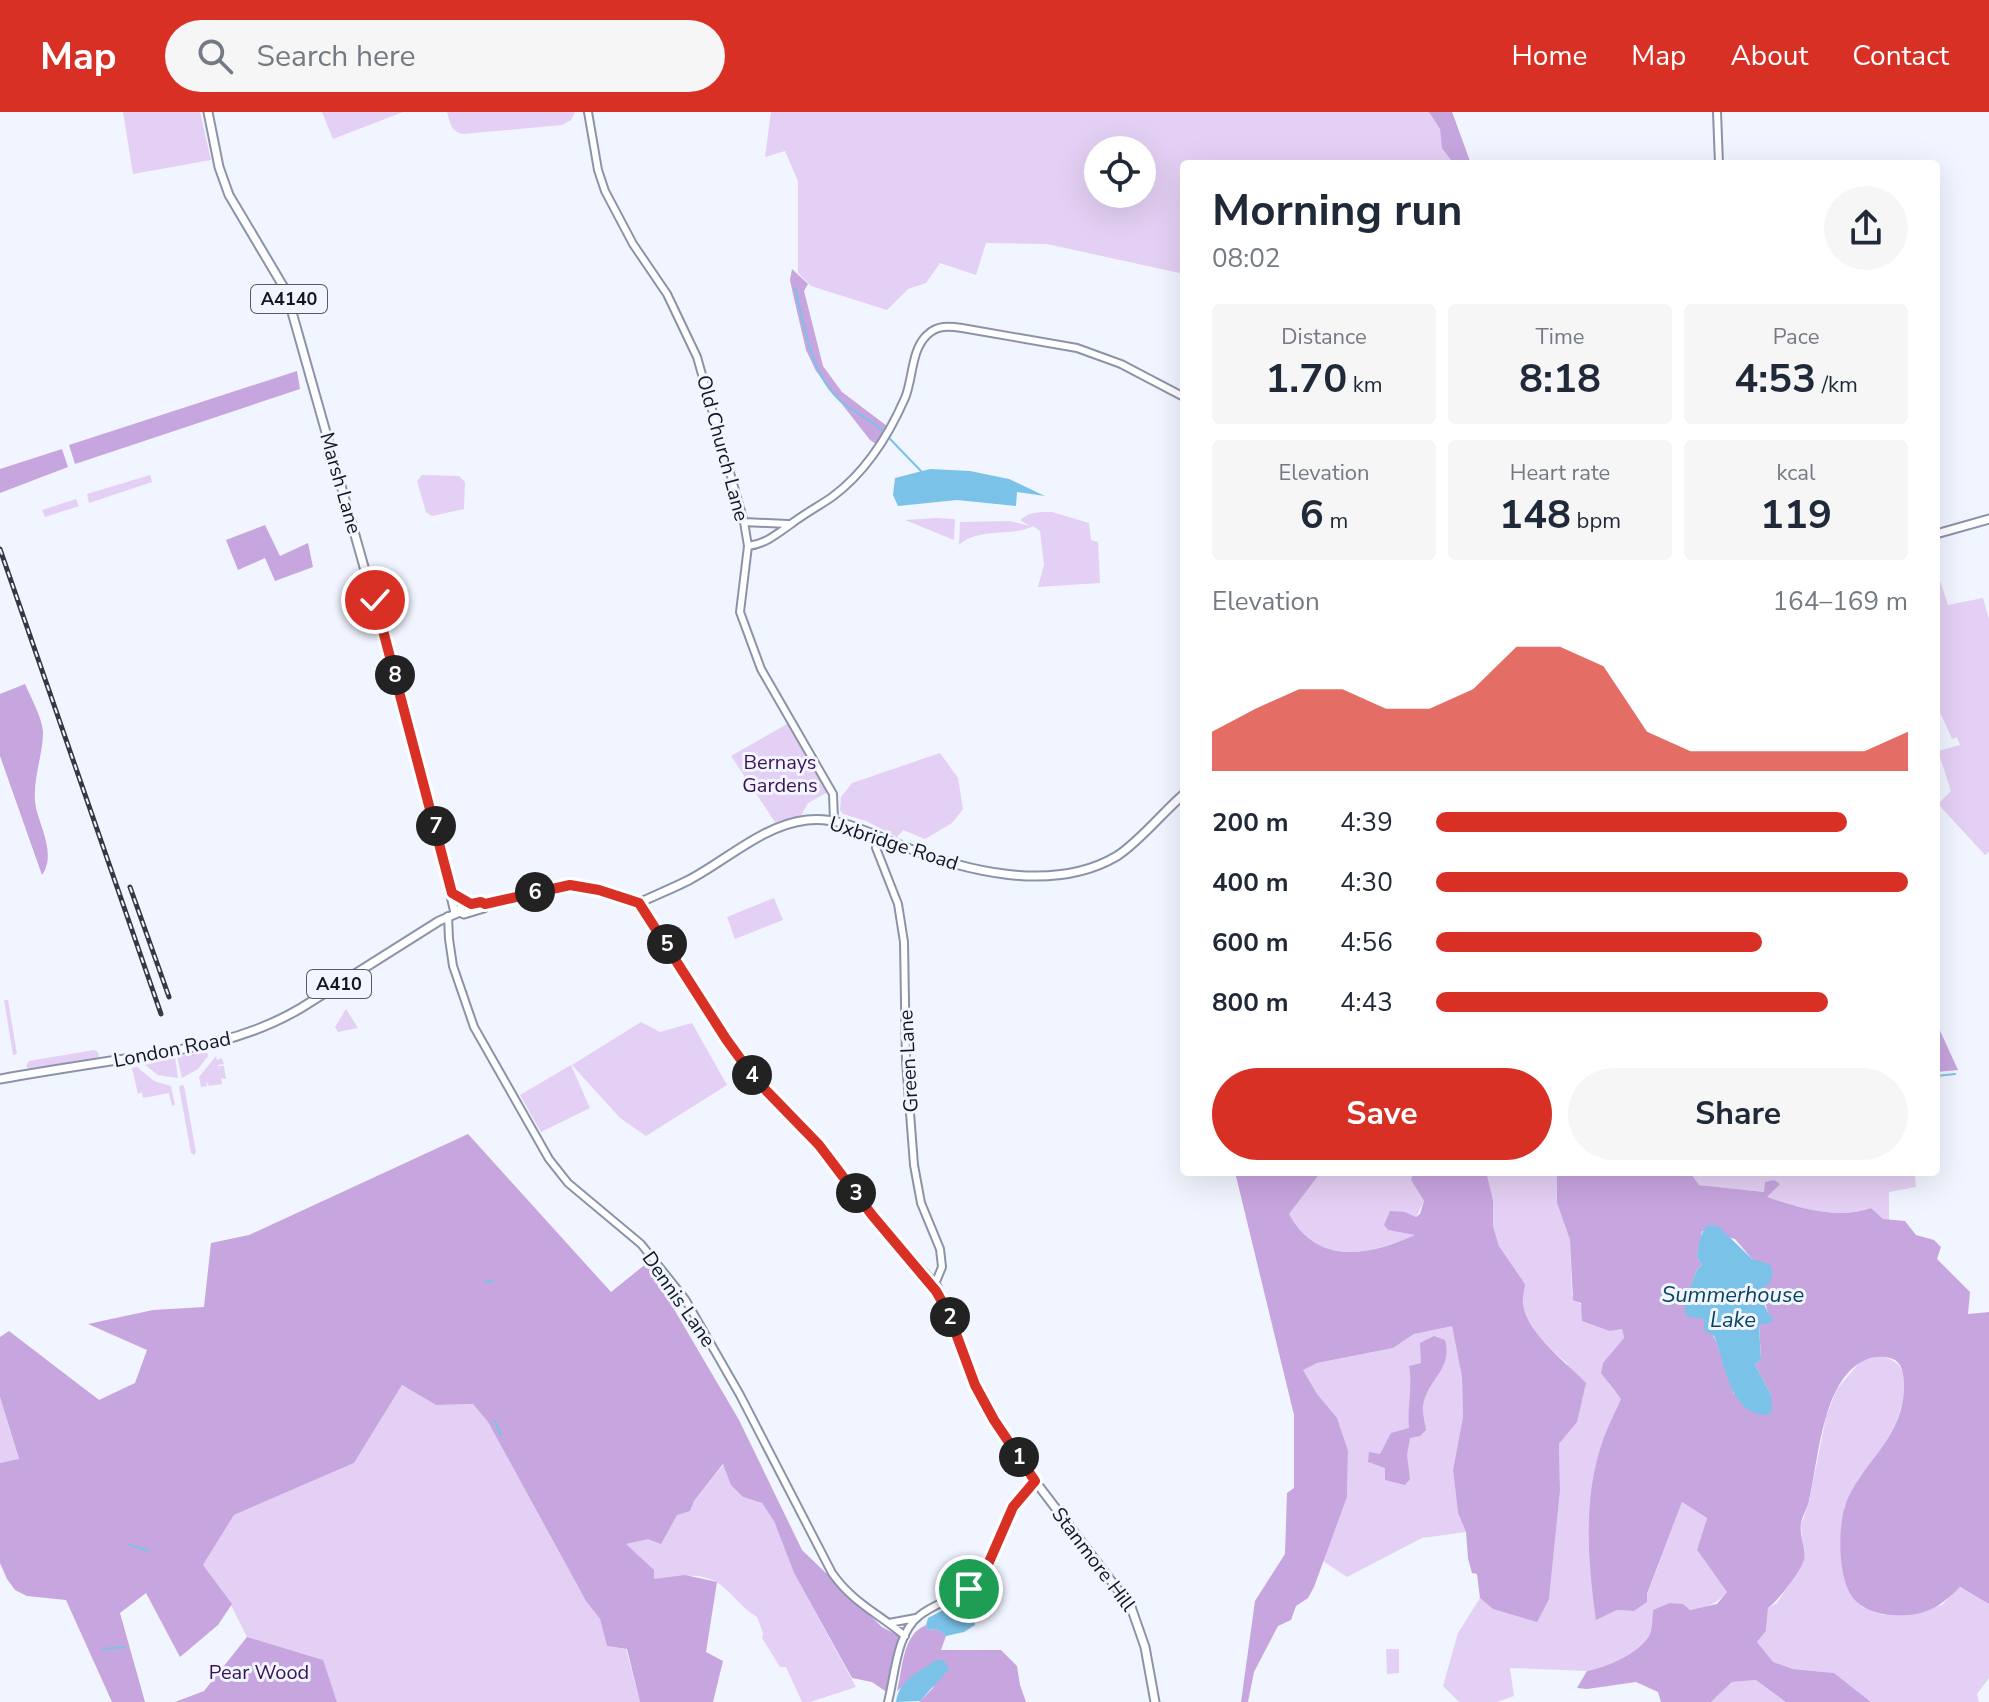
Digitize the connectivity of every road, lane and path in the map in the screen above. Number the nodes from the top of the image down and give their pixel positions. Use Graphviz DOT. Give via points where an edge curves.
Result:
graph roads {
  1 [pos="208,112"];
  2 [pos="588,112"];
  3 [pos="1717,112"];
  4 [pos="1719,160"];
  5 [pos="1180,395"];
  6 [pos="1989,519"];
  7 [pos="744,522"];
  8 [pos="791,524"];
  9 [pos="1940,533"];
  10 [pos="748,546"];
  11 [pos="1180,798"];
  12 [pos="834,820"];
  13 [pos="878,837"];
  14 [pos="452,893"];
  15 [pos="639,903"];
  16 [pos="471,904"];
  17 [pos="485,904"];
  18 [pos="455,914"];
  19 [pos="0,1079"];
  20 [pos="936,1287"];
  21 [pos="1035,1481"];
  22 [pos="916,1618"];
  23 [pos="889,1623"];
  24 [pos="905,1636"];
  25 [pos="888,1702"];
  26 [pos="1155,1702"];
  1 -- 14 [label="main road, Marsh Lane / A4140" via="229,195 286,291"];
  2 -- 7 [label="street, Old Church Lane" via="599,175 697,357"];
  3 -- 4 [label="street"];
  5 -- 8 [label="street" via="1077,348 938,328 920,345 906,395 877,450 834,495"];
  6 -- 9 [label="main road"];
  7 -- 8 [label="street"];
  7 -- 10 [label="street, Old Church Lane"];
  8 -- 10 [label="street"];
  10 -- 12 [label="street, Old Church Lane" via="740,612 761,669 833,794"];
  11 -- 13 [label="main road, Uxbridge Road" via="1117,855 1048,876 966,866"];
  12 -- 13 [label="main road, Uxbridge Road"];
  12 -- 15 [label="main road, Uxbridge Road" via="779,827"];
  13 -- 20 [label="street, Green Lane" via="876,848 898,904 904,942 914,1165 921,1203 938,1240 942,1264"];
  14 -- 16 [label="main road"];
  14 -- 18 [label="main road, Marsh Lane / A4140"];
  15 -- 17 [label="main road, A410" via="570,885"];
  15 -- 20 [label="main road, Stanmore Hill" via="755,1079 819,1145"];
  16 -- 17 [label="main road, A410"];
  16 -- 18 [label="main road, A410"];
  17 -- 18 [label="main road, A410"];
  18 -- 19 [label="main road, London Road / A410" via="279,1021 247,1034 184,1050"];
  18 -- 23 [label="street, Dennis Lane" via="452,963 474,1027 549,1159 568,1183 641,1244 685,1299 832,1573 870,1612"];
  20 -- 21 [label="main road, Stanmore Hill" via="975,1385"];
  21 -- 22 [label="street" via="1008,1517 979,1579"];
  21 -- 26 [label="main road, Stanmore Hill" via="1137,1618"];
  22 -- 23 [label="street"];
  22 -- 24 [label="street"];
  23 -- 24 [label="street, Dennis Lane"];
  24 -- 25 [label="street"];
}
